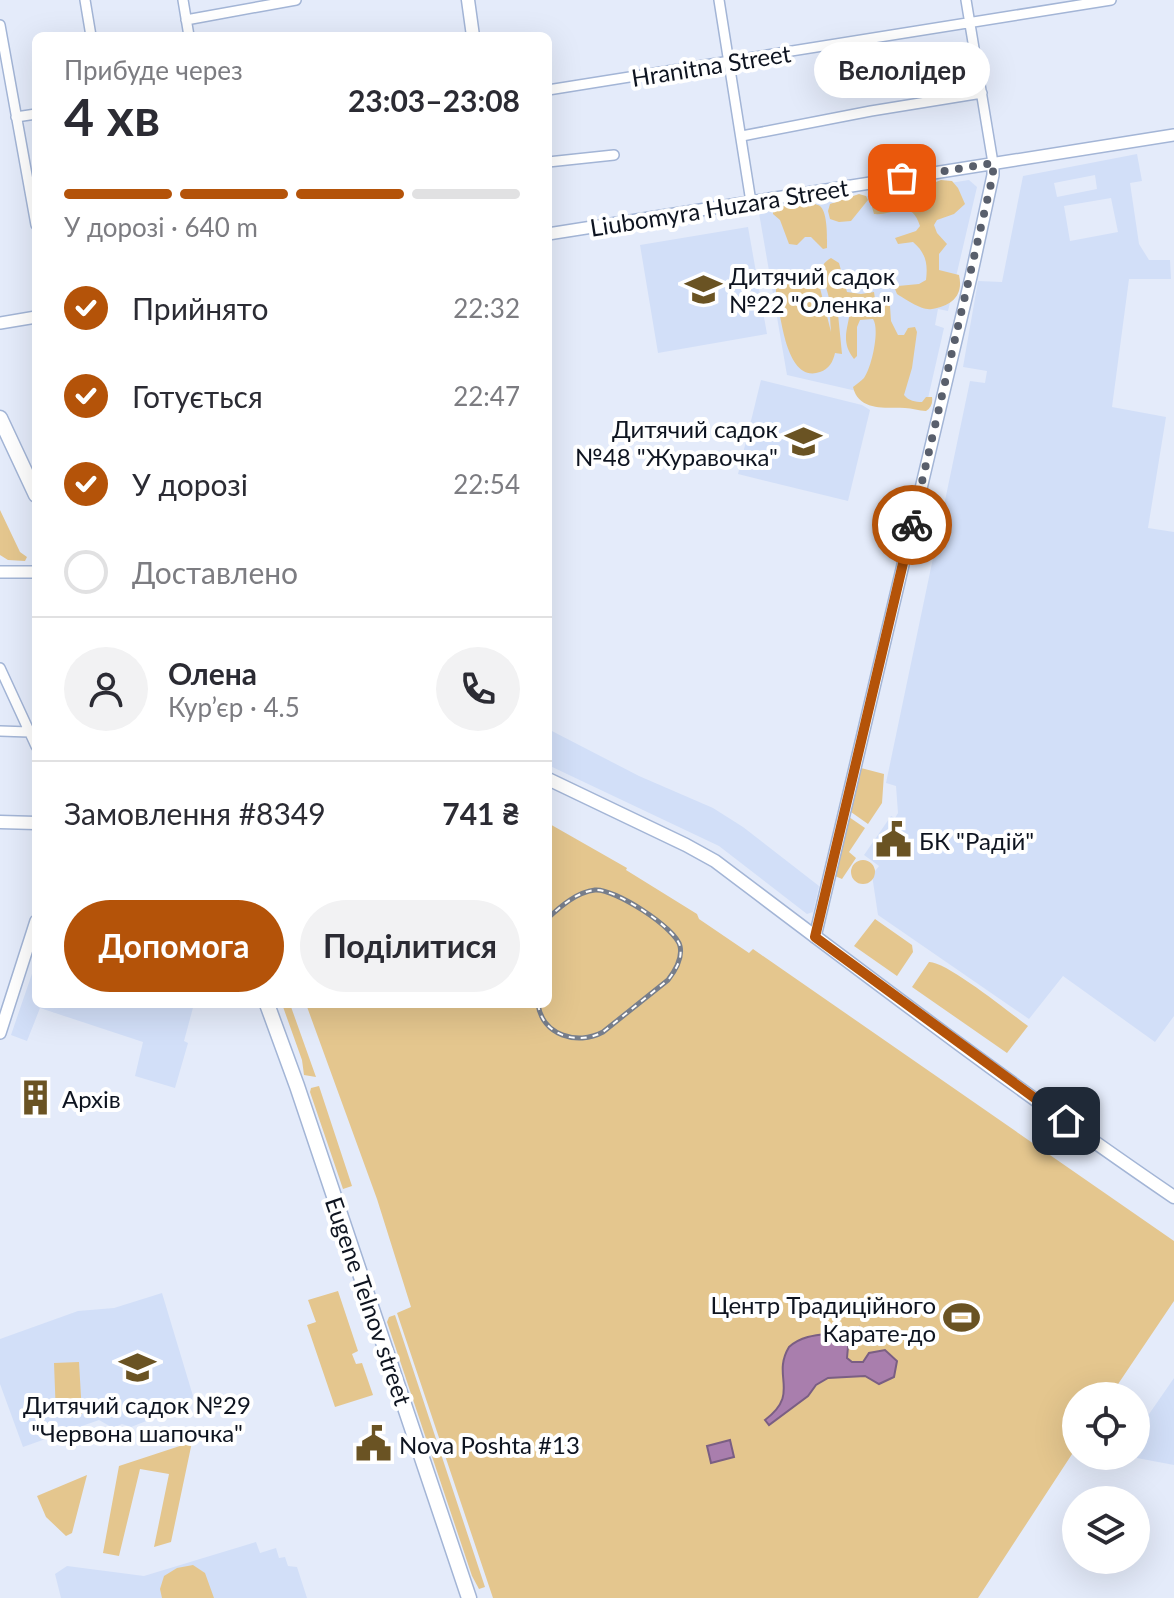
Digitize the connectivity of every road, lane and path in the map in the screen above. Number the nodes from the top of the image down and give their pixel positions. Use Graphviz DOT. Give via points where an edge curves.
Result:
graph roads {
  1 [pos="85,0"];
  2 [pos="183,0"];
  3 [pos="296,0"];
  4 [pos="468,0"];
  5 [pos="719,0"];
  6 [pos="966,0"];
  7 [pos="1111,0"];
  8 [pos="186,20"];
  9 [pos="970,24"];
  10 [pos="0,25"];
  11 [pos="90,32"];
  12 [pos="188,32"];
  13 [pos="471,32"];
  14 [pos="730,62"];
  15 [pos="552,89"];
  16 [pos="982,93"];
  17 [pos="32,115"];
  18 [pos="16,117"];
  19 [pos="1174,135"];
  20 [pos="742,136"];
  21 [pos="614,155"];
  22 [pos="552,162"];
  23 [pos="993,163"];
  24 [pos="751,202"];
  25 [pos="32,203"];
  26 [pos="552,233"];
  27 [pos="32,318"];
  28 [pos="0,323"];
  29 [pos="0,418"];
  30 [pos="32,486"];
  31 [pos="0,572"];
  32 [pos="32,572"];
  33 [pos="0,668"];
  34 [pos="0,731"];
  35 [pos="29,732"];
  36 [pos="32,738"];
  37 [pos="552,781"];
  38 [pos="0,822"];
  39 [pos="32,823"];
  40 [pos="32,933"];
  41 [pos="815,937"];
  42 [pos="268,1008"];
  43 [pos="0,1033"];
  44 [pos="1174,1197"];
  45 [pos="469,1598"];
  1 -- 11 [label="street"];
  2 -- 8 [label="street"];
  3 -- 8 [label="street"];
  4 -- 13 [label="main road"];
  5 -- 14 [label="street"];
  6 -- 9 [label="street"];
  7 -- 9 [label="street, Hranitna Street"];
  8 -- 12 [label="street"];
  9 -- 14 [label="street, Hranitna Street"];
  9 -- 16 [label="street"];
  10 -- 18 [label="street"];
  14 -- 15 [label="street, Hranitna Street"];
  14 -- 20 [label="street"];
  16 -- 20 [label="street"];
  16 -- 23 [label="street"];
  17 -- 18 [label="street"];
  18 -- 25 [label="street"];
  19 -- 23 [label="street, Liubomyra Huzara Street"];
  20 -- 24 [label="street"];
  21 -- 22 [label="street"];
  23 -- 24 [label="street, Liubomyra Huzara Street"];
  23 -- 41 [label="street" via="971,277"];
  24 -- 26 [label="street, Liubomyra Huzara Street"];
  27 -- 28 [label="street"];
  29 -- 30 [label="main road"];
  31 -- 32 [label="street"];
  33 -- 35 [label="street"];
  34 -- 35 [label="street"];
  35 -- 36 [label="street"];
  37 -- 41 [label="main road" via="715,861"];
  38 -- 39 [label="main road"];
  40 -- 43 [label="street"];
  41 -- 44 [label="main road"];
  42 -- 45 [label="main road, Eugene Telnov street"];
}
